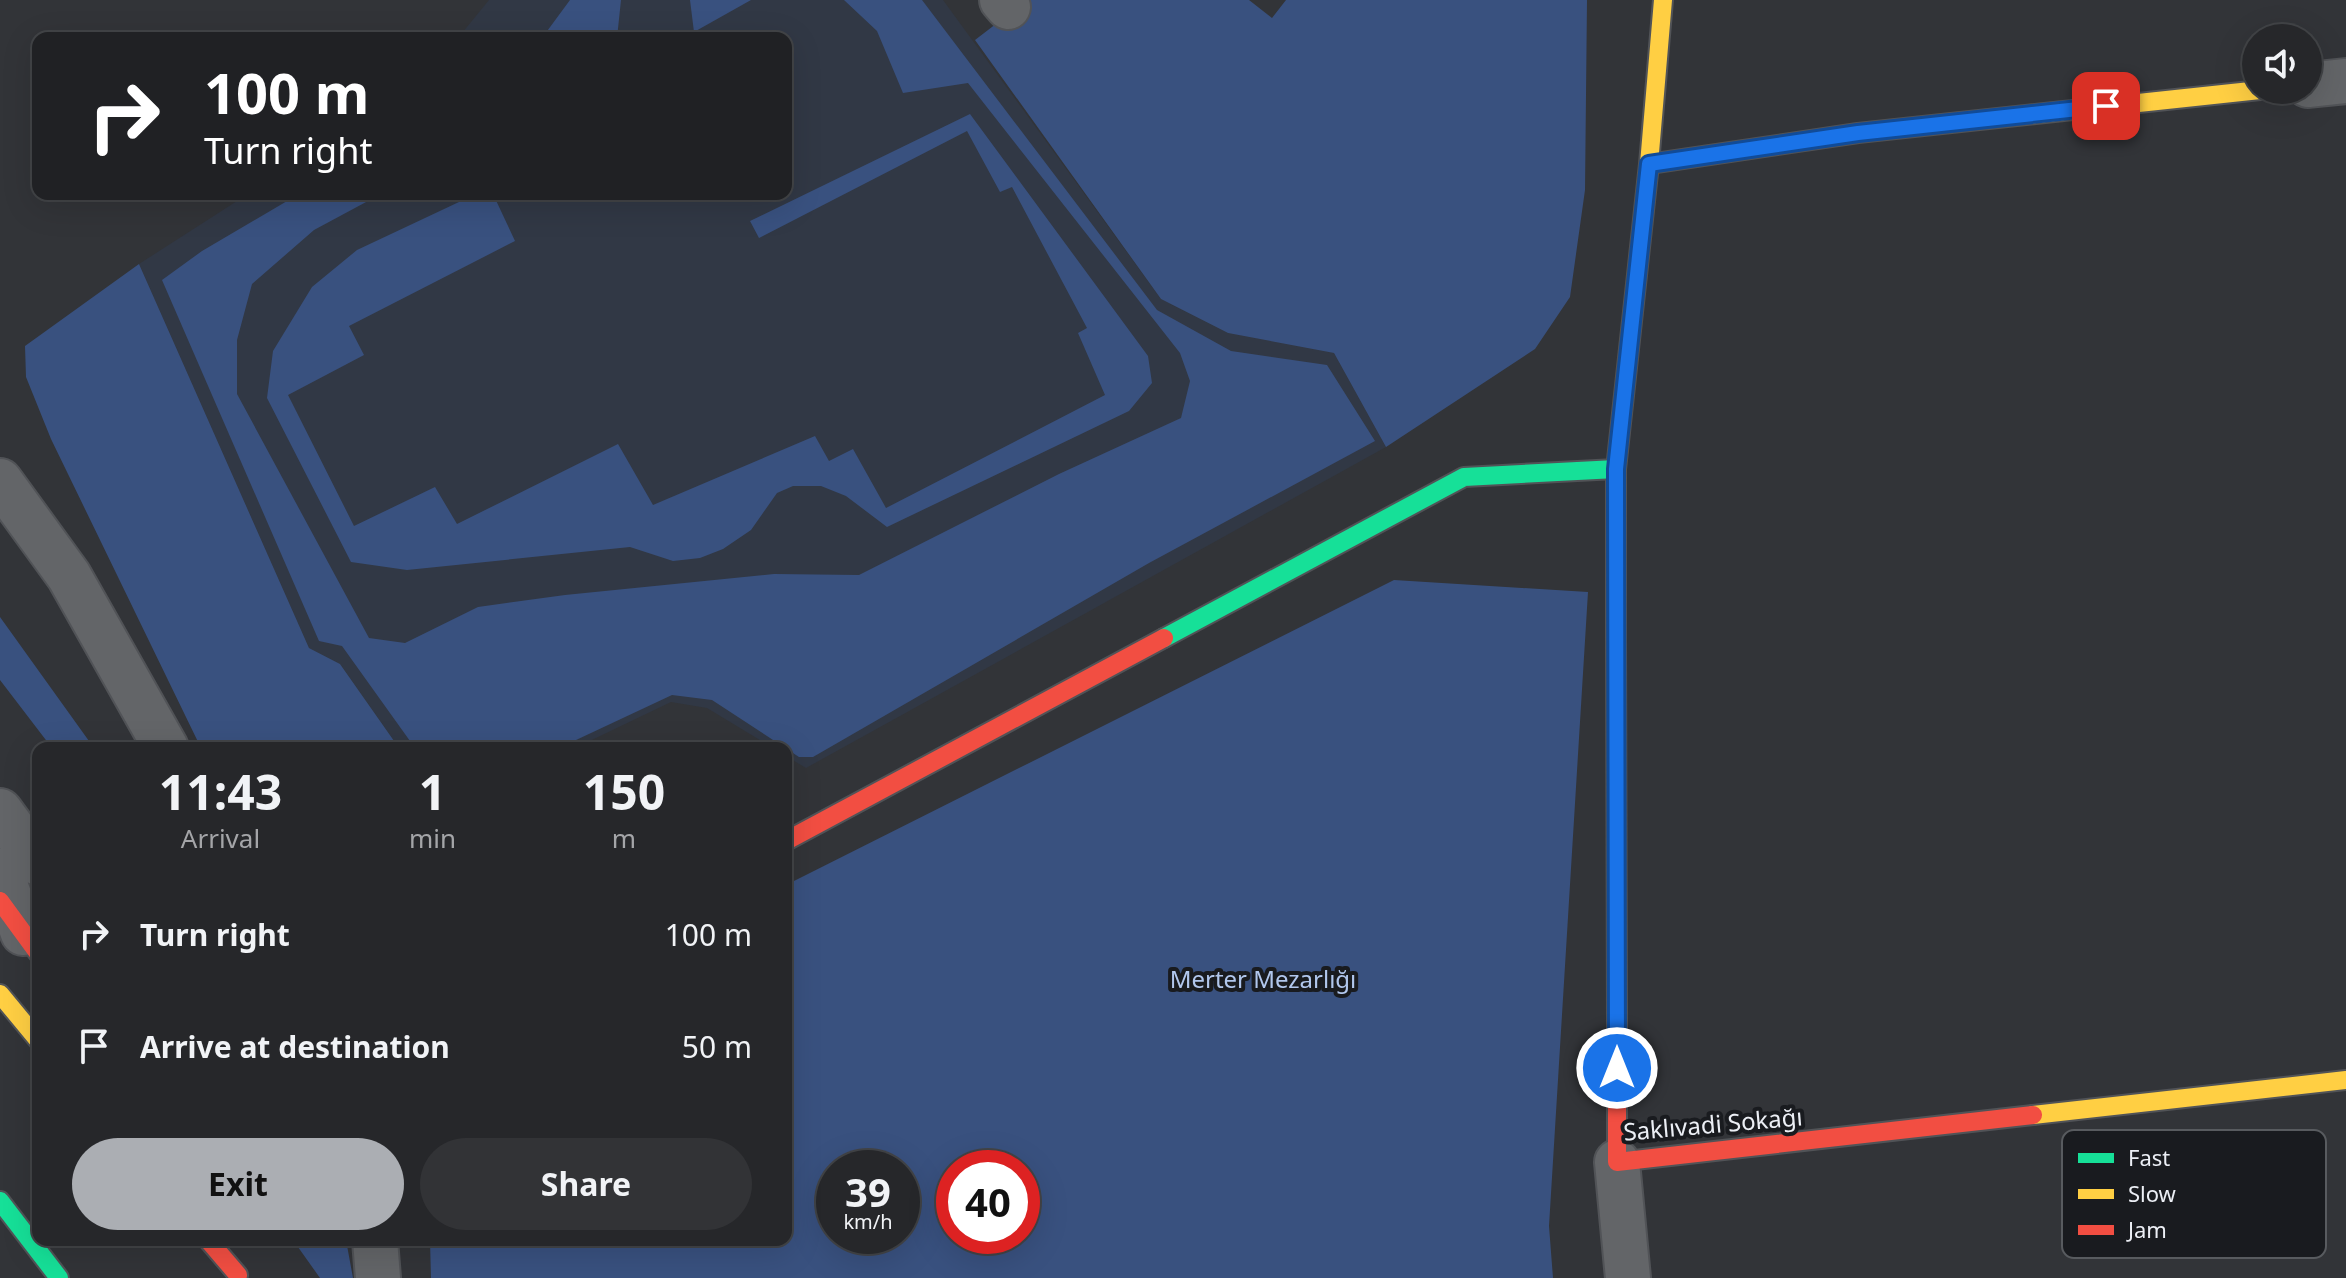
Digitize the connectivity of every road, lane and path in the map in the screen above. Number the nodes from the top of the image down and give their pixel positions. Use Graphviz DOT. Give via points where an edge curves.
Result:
graph roads {
  1 [pos="1663,0"];
  2 [pos="2346,81"];
  3 [pos="2322,84"];
  4 [pos="2242,92"];
  5 [pos="1649,164"];
  6 [pos="1616,469"];
  7 [pos="0,481"];
  8 [pos="163,742"];
  9 [pos="0,811"];
  10 [pos="792,838"];
  11 [pos="32,855"];
  12 [pos="0,871"];
  13 [pos="20,929"];
  14 [pos="0,994"];
  15 [pos="32,1033"];
  16 [pos="2346,1080"];
  17 [pos="1617,1162"];
  18 [pos="0,1201"];
  19 [pos="32,1243"];
  20 [pos="34,1246"];
  21 [pos="213,1246"];
  22 [pos="222,1246"];
  23 [pos="375,1246"];
  24 [pos="239,1276"];
  25 [pos="59,1278"];
  26 [pos="378,1278"];
  27 [pos="1628,1278"];
  1 -- 5 [label="main road, Saklıvadi Sokağı"];
  2 -- 3 [label="street"];
  4 -- 5 [label="main road" via="1858,133"];
  5 -- 6 [label="main road, Saklıvadi Sokağı"];
  6 -- 10 [label="main road" via="1464,477"];
  6 -- 17 [label="main road, Saklıvadi Sokağı"];
  7 -- 8 [label="street" via="69,576"];
  9 -- 11 [label="street"];
  12 -- 13 [label="street"];
  14 -- 15 [label="main road"];
  16 -- 17 [label="main road, Saklıvadi Sokağı"];
  17 -- 27 [label="street"];
  18 -- 19 [label="main road"];
  20 -- 25 [label="main road"];
  21 -- 24 [label="main road"];
  22 -- 24 [label="main road"];
  23 -- 26 [label="street"];
}
